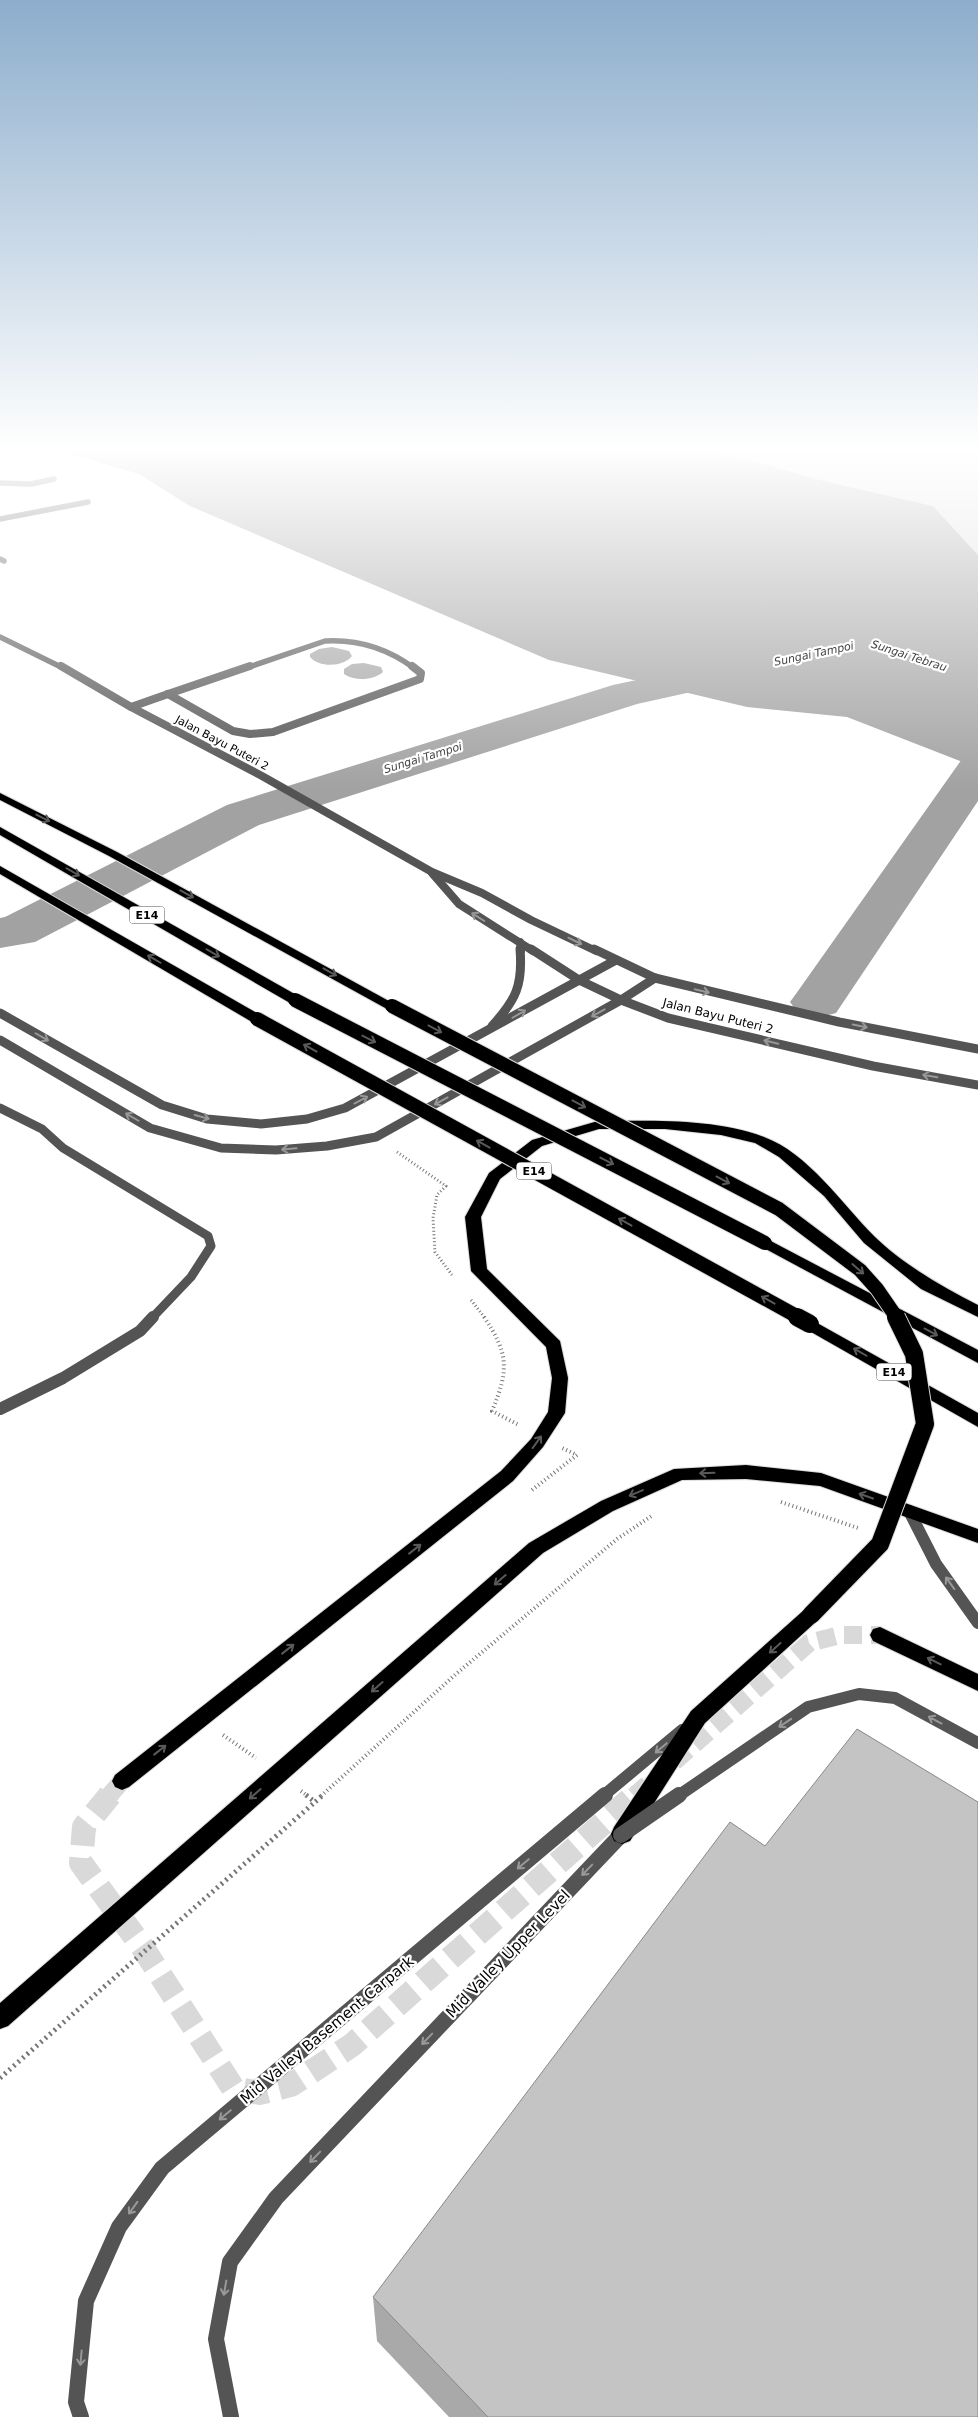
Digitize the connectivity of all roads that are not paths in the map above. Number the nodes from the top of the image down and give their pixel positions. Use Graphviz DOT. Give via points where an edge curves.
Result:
graph roads {
  1 [pos="0,637"];
  2 [pos="168,694"];
  3 [pos="130,707"];
  4 [pos="0,796"];
  5 [pos="0,830"];
  6 [pos="0,869"];
  7 [pos="432,872"];
  8 [pos="520,942"];
  9 [pos="616,960"];
  10 [pos="655,978"];
  11 [pos="579,980"];
  12 [pos="621,1000"];
  13 [pos="0,1012"];
  14 [pos="484,1034"];
  15 [pos="0,1040"];
  16 [pos="978,1049"];
  17 [pos="978,1085"];
  18 [pos="0,1108"];
  19 [pos="978,1312"];
  20 [pos="978,1357"];
  21 [pos="0,1409"];
  22 [pos="978,1420"];
  23 [pos="909,1511"];
  24 [pos="978,1536"];
  25 [pos="978,1623"];
  26 [pos="880,1634"];
  27 [pos="978,1683"];
  28 [pos="698,1717"];
  29 [pos="978,1743"];
  30 [pos="122,1781"];
  31 [pos="621,1835"];
  32 [pos="0,2018"];
  33 [pos="81,2417"];
  34 [pos="231,2417"];
  1 -- 3 [label="street, Jalan Bayu Puteri 2" via="78,675"];
  2 -- 2 [label="street" via="338,639 354,641 389,654 422,673 420,679 386,693 273,732 250,734 233,731"];
  2 -- 3 [label="street"];
  3 -- 7 [label="street, Jalan Bayu Puteri 2" via="262,776"];
  4 -- 28 [label="highway, one-way, bridge" via="779,1209 860,1270 877,1288 896,1316 914,1354 925,1424 880,1544 811,1616"];
  5 -- 20 [label="highway, E14, one-way, bridge" via="295,1000"];
  22 -- 6 [label="highway, E14, one-way, bridge" via="257,1019"];
  8 -- 7 [label="street, Jalan Bayu Puteri 2, one-way" via="458,904"];
  7 -- 9 [label="street, Jalan Bayu Puteri 2, one-way" via="482,893"];
  8 -- 11 [label="street, Jalan Bayu Puteri 2"];
  8 -- 14 [label="street" via="520,988 510,1007"];
  9 -- 10 [label="street, Jalan Bayu Puteri 2"];
  9 -- 11 [label="street"];
  10 -- 12 [label="street"];
  10 -- 16 [label="street, Jalan Bayu Puteri 2, one-way" via="838,1022"];
  11 -- 12 [label="street, Jalan Bayu Puteri 2"];
  14 -- 11 [label="street, one-way"];
  12 -- 15 [label="street, one-way" via="376,1137 327,1146 276,1150 221,1148 150,1128"];
  17 -- 12 [label="street, Jalan Bayu Puteri 2, one-way" via="873,1066 668,1018"];
  13 -- 14 [label="street, one-way" via="162,1105 207,1119 261,1124 307,1119 345,1108"];
  18 -- 21 [label="street" via="42,1129 63,1148 197,1228 208,1236 211,1246 191,1276 140,1331 63,1378"];
  30 -- 19 [label="highway, one-way" via="507,1476 556,1413 560,1378 554,1345 479,1271 473,1217 494,1176 537,1143 598,1125 665,1125 721,1131 760,1140 784,1154 829,1193 869,1240 927,1285"];
  23 -- 24 [label="highway"];
  25 -- 23 [label="street, one-way" via="936,1564"];
  23 -- 32 [label="highway, one-way" via="821,1480 746,1472 680,1474 607,1506 536,1548"];
  27 -- 26 [label="highway, one-way"];
  28 -- 31 [label="highway"];
  28 -- 33 [label="street, Mid Valley Basement Carpark, one-way" via="162,2168 119,2227 86,2301 76,2402"];
  29 -- 31 [label="street, Mid Valley Upper Level, one-way, bridge" via="895,1698 859,1694 808,1707"];
  31 -- 34 [label="street, Mid Valley Upper Level, one-way" via="276,2198 230,2262 216,2339"];
}
